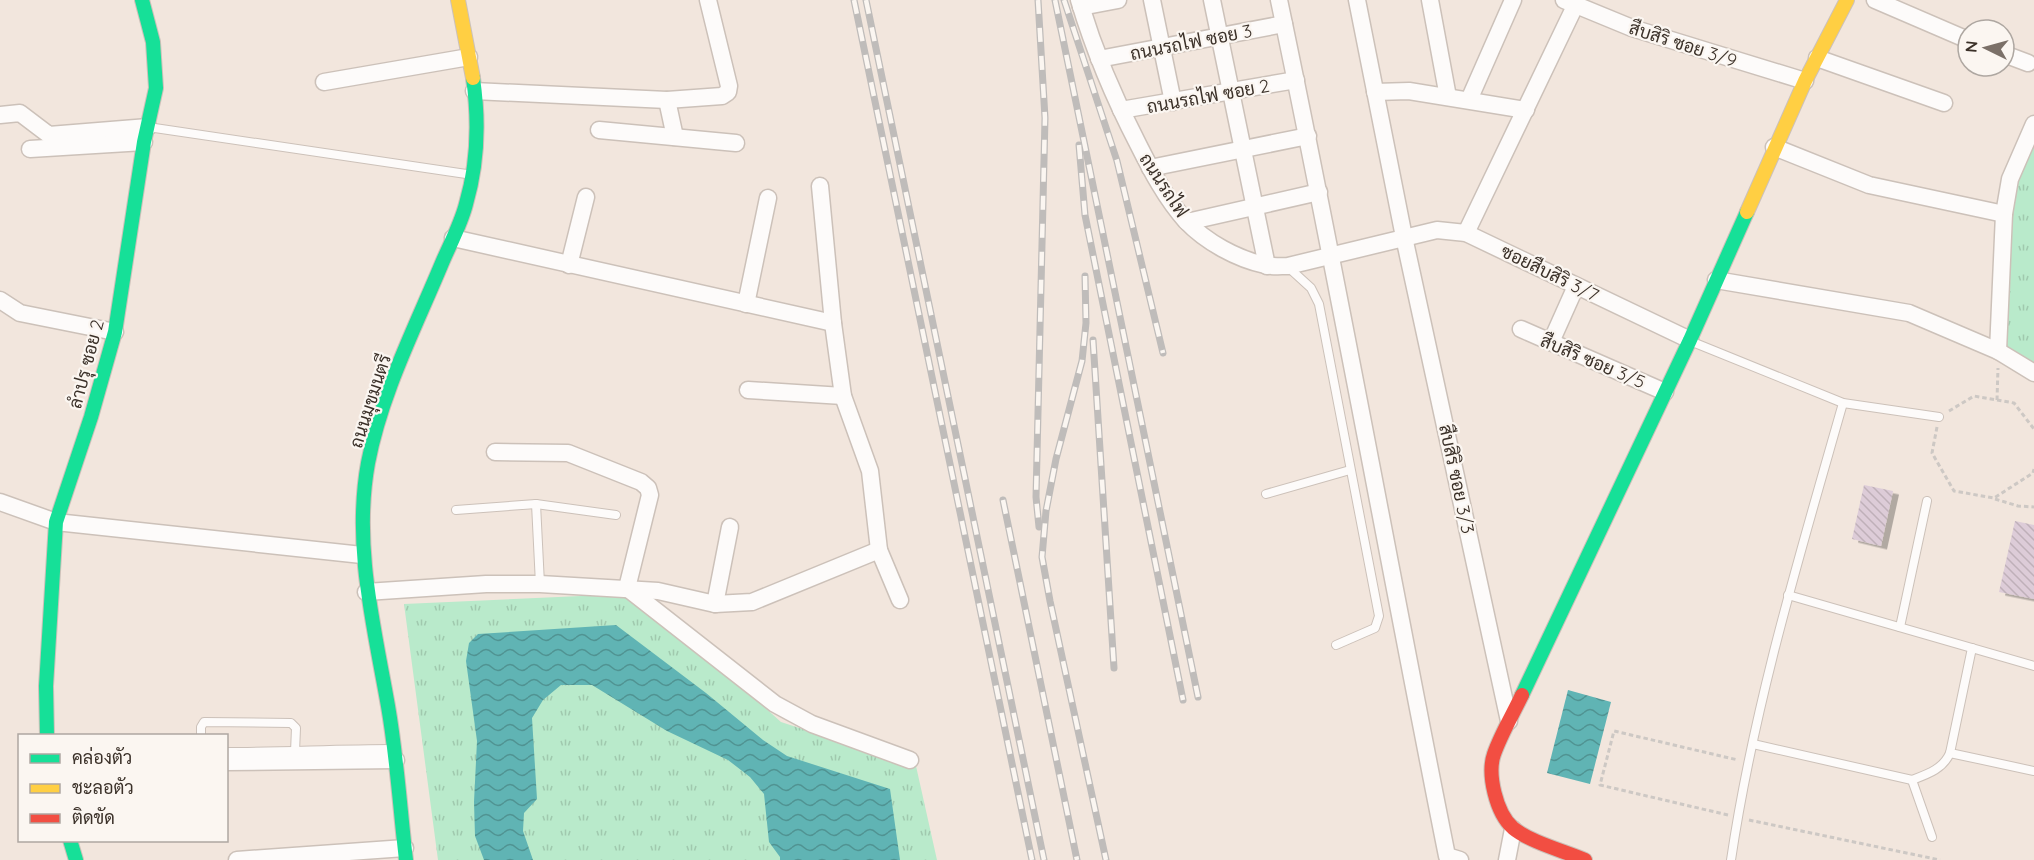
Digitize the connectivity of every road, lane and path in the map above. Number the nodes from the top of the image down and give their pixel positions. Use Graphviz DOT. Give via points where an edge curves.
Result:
graph roads {
  1 [pos="142,0"];
  2 [pos="458,0"];
  3 [pos="708,0"];
  4 [pos="1118,0"];
  5 [pos="1152,0"];
  6 [pos="1212,0"];
  7 [pos="1279,0"];
  8 [pos="1357,0"];
  9 [pos="1430,0"];
  10 [pos="1513,0"];
  11 [pos="1847,0"];
  12 [pos="1875,0"];
  13 [pos="1080,3"];
  14 [pos="1570,3"];
  15 [pos="1284,24"];
  16 [pos="1956,35"];
  17 [pos="1219,36"];
  18 [pos="1162,47"];
  19 [pos="469,57"];
  20 [pos="1817,58"];
  21 [pos="2016,58"];
  22 [pos="1099,59"];
  23 [pos="2028,63"];
  24 [pos="1296,81"];
  25 [pos="1805,81"];
  26 [pos="324,82"];
  27 [pos="474,91"];
  28 [pos="1231,92"];
  29 [pos="1375,92"];
  30 [pos="1448,97"];
  31 [pos="667,100"];
  32 [pos="1469,100"];
  33 [pos="1173,102"];
  34 [pos="1944,103"];
  35 [pos="1526,110"];
  36 [pos="1121,111"];
  37 [pos="0,115"];
  38 [pos="2034,124"];
  39 [pos="599,130"];
  40 [pos="146,135"];
  41 [pos="1308,136"];
  42 [pos="675,137"];
  43 [pos="736,143"];
  44 [pos="1774,147"];
  45 [pos="30,149"];
  46 [pos="1243,149"];
  47 [pos="1150,168"];
  48 [pos="473,175"];
  49 [pos="820,186"];
  50 [pos="1319,192"];
  51 [pos="586,197"];
  52 [pos="768,198"];
  53 [pos="1255,207"];
  54 [pos="2004,214"];
  55 [pos="1187,222"];
  56 [pos="1466,233"];
  57 [pos="1404,237"];
  58 [pos="453,238"];
  59 [pos="1331,256"];
  60 [pos="568,266"];
  61 [pos="1267,266"];
  62 [pos="1288,266"];
  63 [pos="1716,280"];
  64 [pos="1576,286"];
  65 [pos="0,300"];
  66 [pos="746,304"];
  67 [pos="833,323"];
  68 [pos="1521,329"];
  69 [pos="115,332"];
  70 [pos="1690,340"];
  71 [pos="1551,342"];
  72 [pos="1998,351"];
  73 [pos="2034,373"];
  74 [pos="1997,381"];
  75 [pos="748,390"];
  76 [pos="1665,392"];
  77 [pos="843,396"];
  78 [pos="1997,400"];
  79 [pos="1843,403"];
  80 [pos="1939,417"];
  81 [pos="2034,429"];
  82 [pos="495,452"];
  83 [pos="2034,469"];
  84 [pos="1350,470"];
  85 [pos="1266,495"];
  86 [pos="1994,498"];
  87 [pos="1927,501"];
  88 [pos="0,502"];
  89 [pos="536,504"];
  90 [pos="2034,507"];
  91 [pos="456,510"];
  92 [pos="616,515"];
  93 [pos="56,522"];
  94 [pos="730,527"];
  95 [pos="879,550"];
  96 [pos="363,555"];
  97 [pos="540,584"];
  98 [pos="627,588"];
  99 [pos="366,592"];
  100 [pos="1788,595"];
  101 [pos="900,600"];
  102 [pos="715,604"];
  103 [pos="1900,627"];
  104 [pos="1336,645"];
  105 [pos="1971,648"];
  106 [pos="2034,666"];
  107 [pos="1509,721"];
  108 [pos="47,734"];
  109 [pos="201,734"];
  110 [pos="1753,744"];
  111 [pos="228,752"];
  112 [pos="295,752"];
  113 [pos="1950,753"];
  114 [pos="396,754"];
  115 [pos="910,760"];
  116 [pos="228,762"];
  117 [pos="1749,763"];
  118 [pos="2034,771"];
  119 [pos="1912,780"];
  120 [pos="1737,818"];
  121 [pos="1513,829"];
  122 [pos="1932,837"];
  123 [pos="71,842"];
  124 [pos="406,854"];
  125 [pos="76,860"];
  126 [pos="237,860"];
  127 [pos="1460,860"];
  128 [pos="1507,860"];
  129 [pos="1585,860"];
  130 [pos="1731,860"];
  131 [pos="1940,860"];
  1 -- 40 [label="street, ลำปรุ ซอย 2" via="153,42 156,88"];
  2 -- 19 [label="street, ถนนมุขมนตรี"];
  3 -- 31 [label="street" via="728,92 722,96"];
  4 -- 13 [label="street"];
  5 -- 18 [label="street"];
  6 -- 17 [label="street"];
  7 -- 15 [label="street"];
  8 -- 29 [label="street"];
  9 -- 30 [label="street"];
  10 -- 32 [label="street"];
  11 -- 20 [label="street"];
  12 -- 16 [label="street"];
  13 -- 22 [label="street, ถนนรถไฟ"];
  14 -- 25 [label="street, สืบสิริ ซอย 3/9" via="1632,28"];
  14 -- 35 [label="street"];
  15 -- 17 [label="street, ถนนรถไฟ ซอย 3"];
  15 -- 24 [label="street"];
  17 -- 18 [label="street, ถนนรถไฟ ซอย 3"];
  17 -- 28 [label="street"];
  18 -- 22 [label="street, ถนนรถไฟ ซอย 3"];
  18 -- 33 [label="street"];
  19 -- 26 [label="street"];
  19 -- 27 [label="street, ถนนมุขมนตรี"];
  20 -- 25 [label="street"];
  20 -- 34 [label="street"];
  21 -- 23 [label="street"];
  22 -- 36 [label="street, ถนนรถไฟ"];
  24 -- 28 [label="street, ถนนรถไฟ ซอย 2"];
  24 -- 41 [label="street"];
  25 -- 44 [label="street"];
  27 -- 31 [label="street"];
  27 -- 48 [label="street, ถนนมุขมนตรี" via="478,133"];
  28 -- 33 [label="street, ถนนรถไฟ ซอย 2"];
  28 -- 46 [label="street"];
  29 -- 30 [label="street" via="1409,91"];
  29 -- 57 [label="street"];
  30 -- 32 [label="street"];
  31 -- 42 [label="street"];
  32 -- 35 [label="street"];
  33 -- 36 [label="street, ถนนรถไฟ ซอย 2"];
  35 -- 56 [label="street"];
  36 -- 47 [label="street, ถนนรถไฟ"];
  37 -- 40 [label="street" via="20,113 49,135"];
  38 -- 54 [label="street" via="2010,179"];
  39 -- 42 [label="street"];
  40 -- 45 [label="street"];
  40 -- 48 [label="lane"];
  40 -- 69 [label="street, ลำปรุ ซอย 2"];
  41 -- 46 [label="street"];
  41 -- 50 [label="street"];
  42 -- 43 [label="street"];
  44 -- 54 [label="street" via="1869,184"];
  44 -- 63 [label="street"];
  46 -- 47 [label="street"];
  46 -- 53 [label="street"];
  47 -- 55 [label="street, ถนนรถไฟ"];
  48 -- 58 [label="street, ถนนมุขมนตรี"];
  49 -- 67 [label="street"];
  50 -- 53 [label="street"];
  50 -- 59 [label="street"];
  51 -- 60 [label="street"];
  52 -- 66 [label="street"];
  53 -- 55 [label="street"];
  53 -- 61 [label="street"];
  54 -- 72 [label="street"];
  55 -- 61 [label="street, ถนนรถไฟ" via="1236,255"];
  56 -- 57 [label="street, ซอยสืบสิริ 3/7" via="1437,230"];
  56 -- 64 [label="street, ซอยสืบสิริ 3/7"];
  57 -- 59 [label="street, ถนนรถไฟ"];
  57 -- 107 [label="street, สืบสิริ ซอย 3/3"];
  58 -- 60 [label="street"];
  58 -- 96 [label="street, ถนนมุขมนตรี" via="377,426 368,465"];
  59 -- 62 [label="street, ถนนรถไฟ"];
  59 -- 127 [label="street" via="1447,856"];
  60 -- 66 [label="street"];
  61 -- 62 [label="street, ถนนรถไฟ"];
  62 -- 84 [label="lane" via="1311,288 1319,304"];
  63 -- 70 [label="street"];
  63 -- 72 [label="street" via="1909,314"];
  64 -- 70 [label="street, ซอยสืบสิริ 3/7"];
  64 -- 71 [label="street"];
  65 -- 69 [label="street" via="20,313"];
  66 -- 67 [label="street"];
  67 -- 77 [label="street"];
  68 -- 71 [label="street, สืบสิริ ซอย 3/5"];
  69 -- 93 [label="street, ลำปรุ ซอย 2"];
  70 -- 76 [label="street"];
  70 -- 79 [label="lane"];
  71 -- 76 [label="street, สืบสิริ ซอย 3/5"];
  72 -- 73 [label="street"];
  74 -- 78 [label="path"];
  75 -- 77 [label="street"];
  76 -- 107 [label="street"];
  77 -- 95 [label="street" via="870,471"];
  78 -- 80 [label="path" via="1974,396"];
  78 -- 81 [label="path" via="2014,403"];
  79 -- 80 [label="lane"];
  79 -- 100 [label="lane"];
  80 -- 86 [label="path" via="1932,453 1954,491"];
  82 -- 98 [label="street" via="568,453 648,488 650,495"];
  83 -- 86 [label="path"];
  84 -- 85 [label="lane"];
  84 -- 104 [label="lane" via="1379,616 1375,628"];
  86 -- 90 [label="path"];
  87 -- 103 [label="lane"];
  88 -- 93 [label="street"];
  89 -- 91 [label="lane"];
  89 -- 92 [label="lane"];
  89 -- 97 [label="lane"];
  93 -- 96 [label="street"];
  93 -- 108 [label="street, ลำปรุ ซอย 2" via="46,686"];
  94 -- 102 [label="street"];
  95 -- 101 [label="street"];
  95 -- 102 [label="street" via="752,602"];
  96 -- 99 [label="street, ถนนมุขมนตรี"];
  97 -- 98 [label="street"];
  97 -- 99 [label="street"];
  98 -- 102 [label="street"];
  98 -- 115 [label="street" via="775,704 812,724"];
  99 -- 114 [label="street, ถนนมุขมนตรี"];
  100 -- 103 [label="lane"];
  100 -- 110 [label="lane"];
  103 -- 105 [label="lane"];
  105 -- 106 [label="lane"];
  105 -- 113 [label="lane"];
  107 -- 121 [label="street" via="1493,756 1492,783 1498,808"];
  109 -- 112 [label="lane" via="204,722 291,723 296,728"];
  110 -- 117 [label="lane"];
  110 -- 119 [label="lane"];
  111 -- 112 [label="lane"];
  112 -- 114 [label="lane" via="312,749"];
  113 -- 118 [label="lane"];
  113 -- 119 [label="lane" via="1946,763"];
  114 -- 116 [label="street"];
  114 -- 124 [label="street, ถนนมุขมนตรี"];
  117 -- 120 [label="lane"];
  117 -- 120 [label="path" via="1614,731 1600,785"];
  119 -- 122 [label="lane"];
  120 -- 130 [label="lane"];
  120 -- 131 [label="path"];
  121 -- 128 [label="street"];
  121 -- 129 [label="street"];
  123 -- 125 [label="street"];
  124 -- 126 [label="street"];
}
